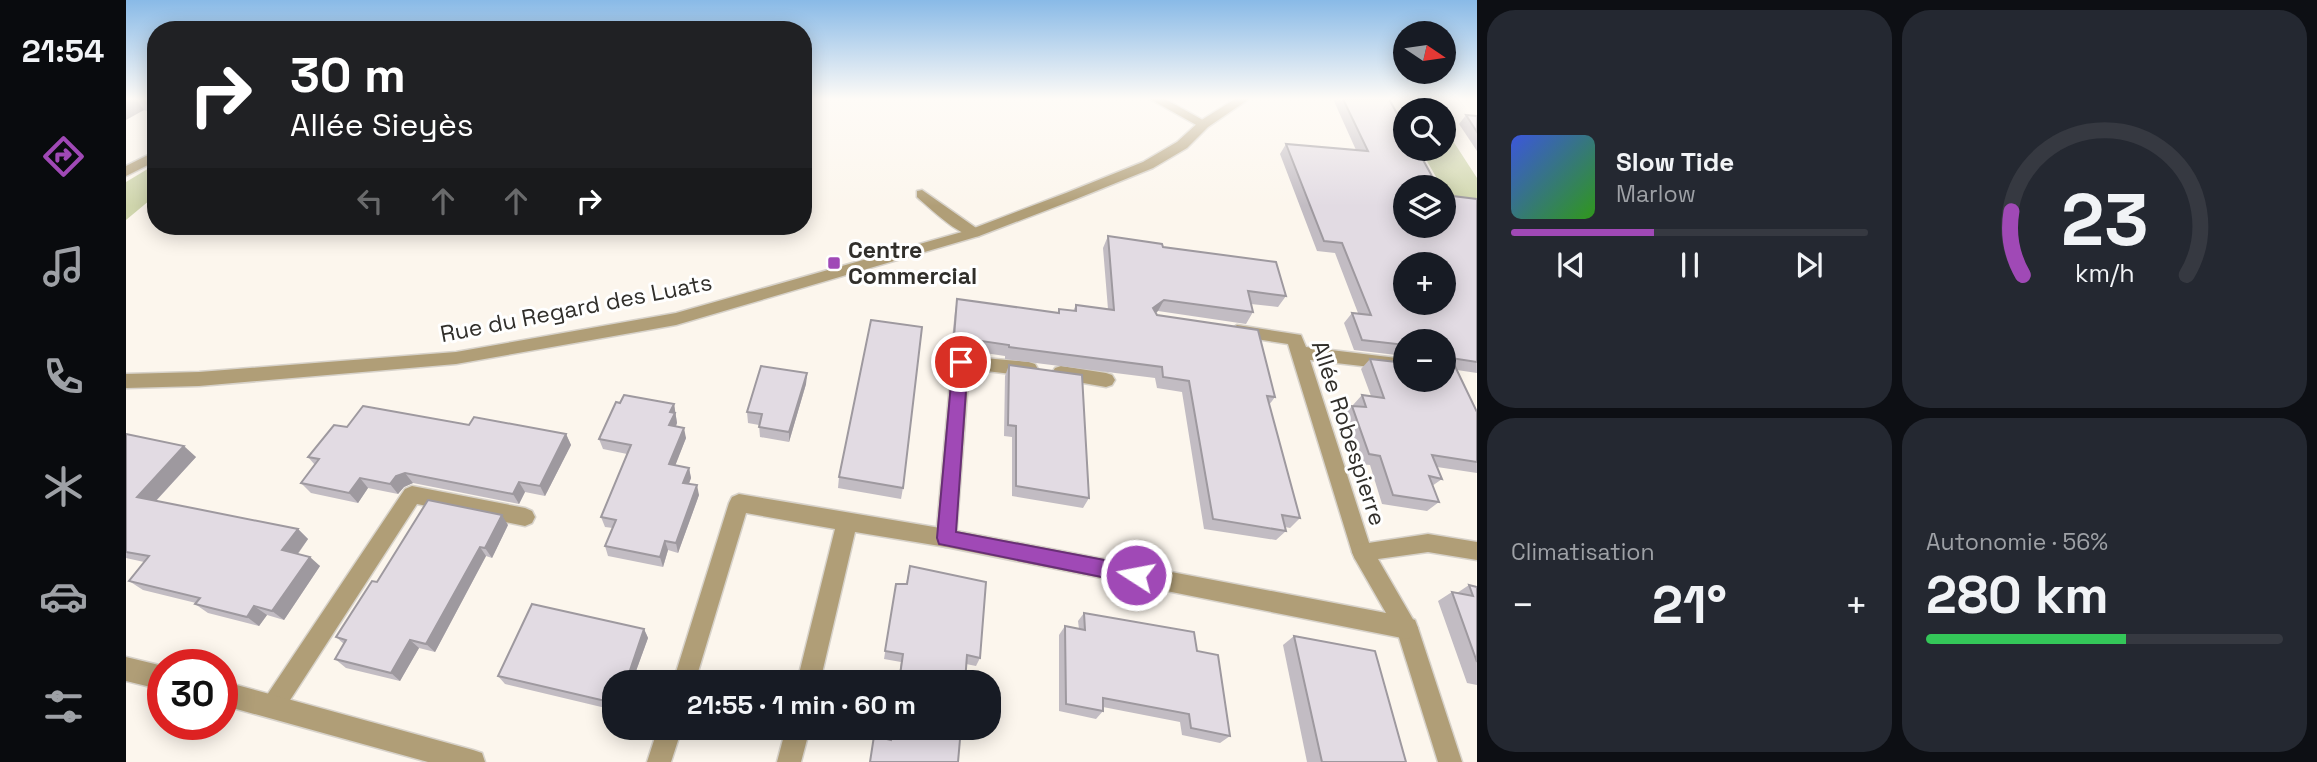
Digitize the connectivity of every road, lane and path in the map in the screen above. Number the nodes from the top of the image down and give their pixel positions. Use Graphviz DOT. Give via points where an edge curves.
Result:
graph roads {
  1 [pos="1193,135"];
  2 [pos="147,160"];
  3 [pos="126,172"];
  4 [pos="922,194"];
  5 [pos="974,233"];
  6 [pos="1226,330"];
  7 [pos="1299,352"];
  8 [pos="1393,364"];
  9 [pos="1106,380"];
  10 [pos="126,381"];
  11 [pos="525,517"];
  12 [pos="847,522"];
  13 [pos="946,538"];
  14 [pos="1477,551"];
  15 [pos="1362,552"];
  16 [pos="1407,628"];
  17 [pos="126,669"];
  18 [pos="688,670"];
  19 [pos="811,670"];
  20 [pos="147,674"];
  21 [pos="238,697"];
  22 [pos="273,706"];
  23 [pos="666,740"];
  24 [pos="794,740"];
  25 [pos="473,762"];
  26 [pos="659,762"];
  27 [pos="789,762"];
  28 [pos="1450,762"];
  1 -- 5 [label="street, Rue du Regard des Luats" via="1149,165"];
  2 -- 3 [label="street"];
  4 -- 5 [label="street"];
  5 -- 10 [label="street, Rue du Regard des Luats" via="676,319 456,358"];
  6 -- 7 [label="street, Allée Robespierre" via="1295,339"];
  7 -- 8 [label="street"];
  7 -- 15 [label="street, Allée Robespierre"];
  9 -- 13 [label="street" via="961,362"];
  11 -- 22 [label="street" via="412,495"];
  12 -- 13 [label="street"];
  12 -- 18 [label="street" via="739,503"];
  12 -- 19 [label="street"];
  13 -- 16 [label="street"];
  14 -- 15 [label="street" via="1428,543"];
  15 -- 16 [label="street, Allée Robespierre"];
  16 -- 28 [label="street, Allée Robespierre"];
  17 -- 20 [label="street"];
  21 -- 22 [label="street"];
  22 -- 25 [label="street"];
  23 -- 26 [label="street"];
  24 -- 27 [label="street"];
}
